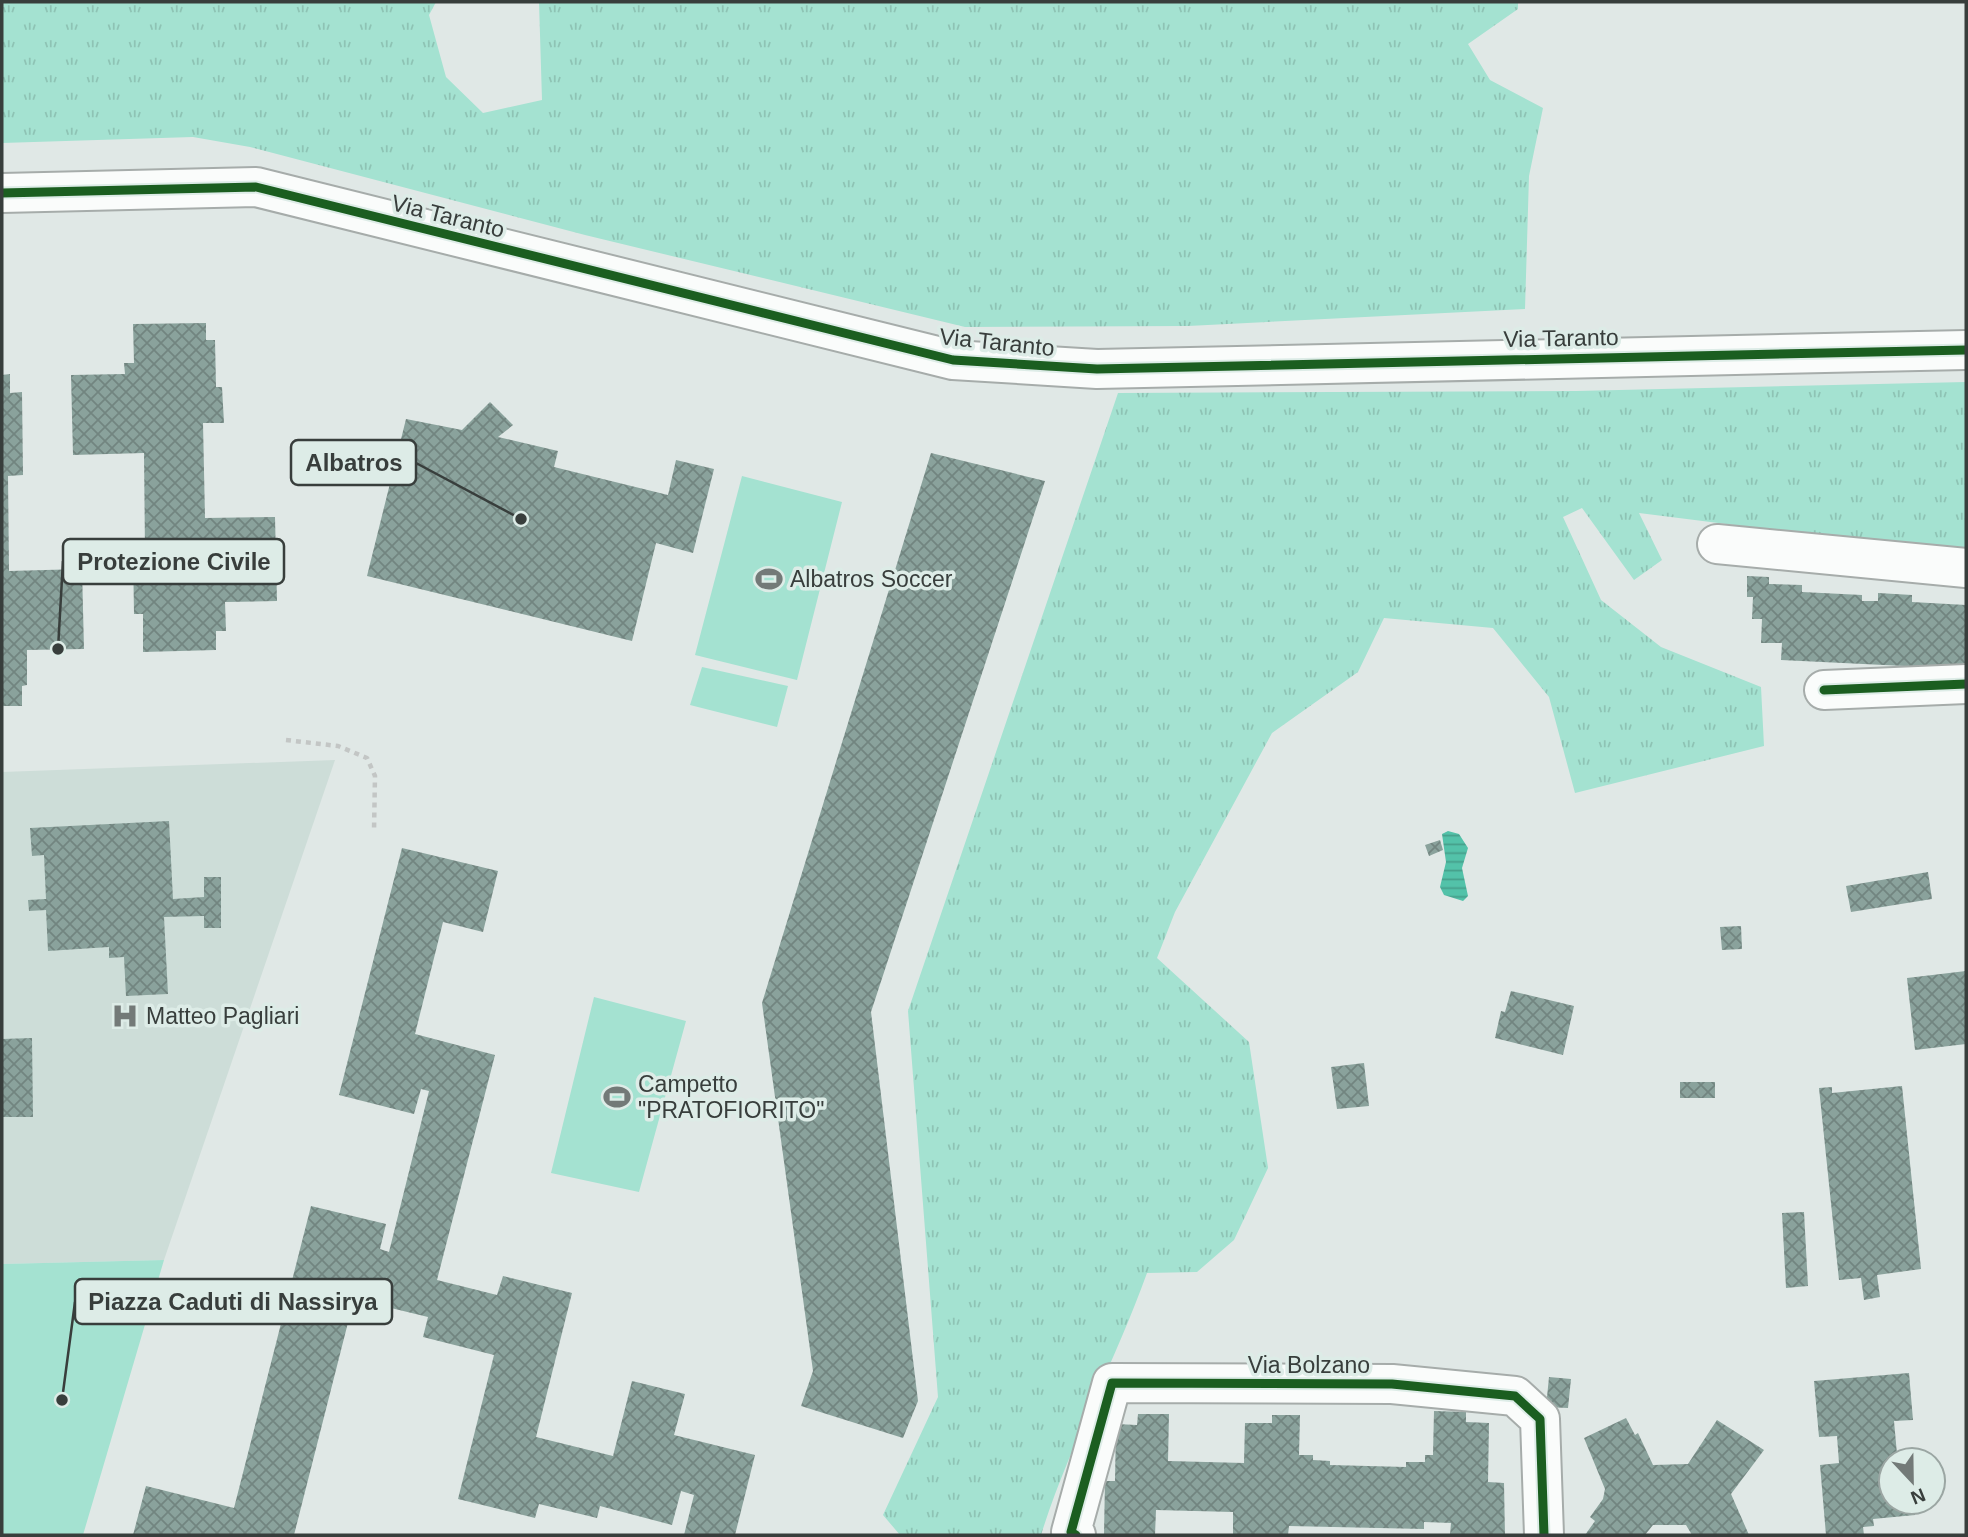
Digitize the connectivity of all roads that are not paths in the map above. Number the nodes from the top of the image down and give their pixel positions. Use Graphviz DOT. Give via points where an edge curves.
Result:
graph roads {
  1 [pos="2,193"];
  2 [pos="1966,350"];
  3 [pos="1717,544"];
  4 [pos="1966,568"];
  5 [pos="1966,684"];
  6 [pos="1824,690"];
  7 [pos="1076,1535"];
  8 [pos="1544,1535"];
  1 -- 2 [label="street, Via Taranto" via="256,187 953,360 1097,369"];
  3 -- 4 [label="street"];
  5 -- 6 [label="street"];
  7 -- 8 [label="street, Via Bolzano" via="1071,1532 1112,1383 1392,1384 1515,1396 1541,1419"];
}
